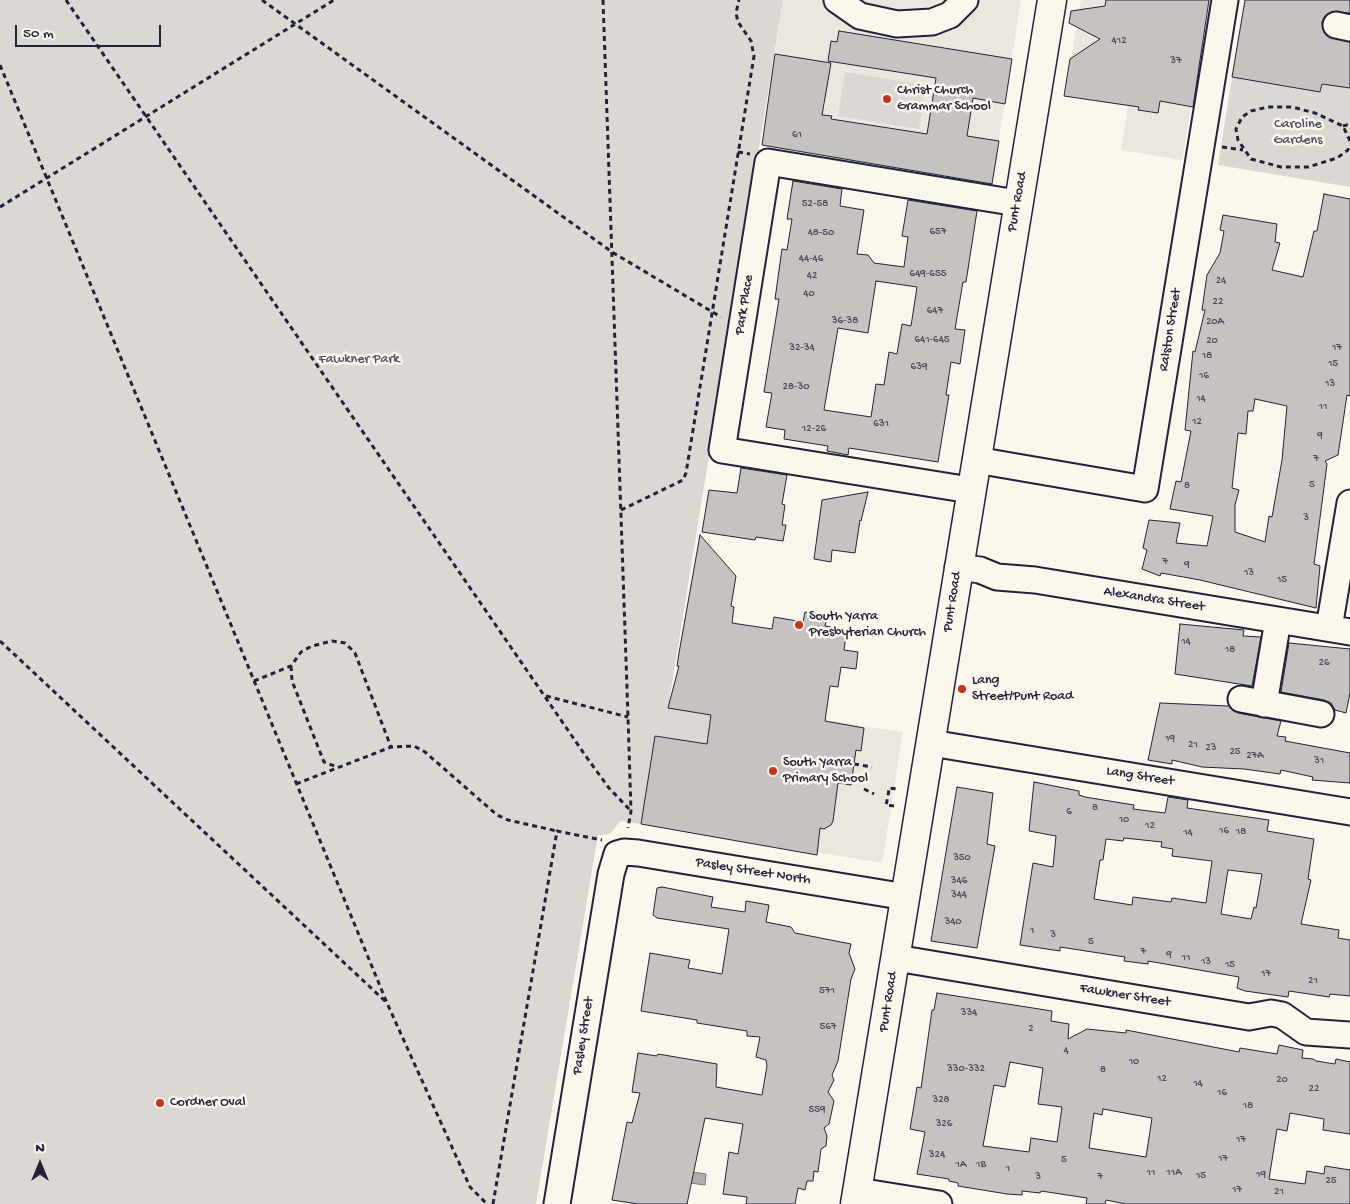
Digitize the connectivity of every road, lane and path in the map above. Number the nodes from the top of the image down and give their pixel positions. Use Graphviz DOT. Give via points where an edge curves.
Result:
graph roads {
  1 [pos="66,0"];
  2 [pos="262,0"];
  3 [pos="334,0"];
  4 [pos="603,0"];
  5 [pos="739,0"];
  6 [pos="837,0"];
  7 [pos="966,0"];
  8 [pos="1052,0"];
  9 [pos="1226,0"];
  10 [pos="296,24"];
  11 [pos="0,65"];
  12 [pos="147,117"];
  13 [pos="1350,124"];
  14 [pos="1343,126"];
  15 [pos="1350,141"];
  16 [pos="1350,145"];
  17 [pos="1216,146"];
  18 [pos="1243,150"];
  19 [pos="47,179"];
  20 [pos="1017,203"];
  21 [pos="0,207"];
  22 [pos="612,252"];
  23 [pos="711,312"];
  24 [pos="742,328"];
  25 [pos="976,460"];
  26 [pos="970,490"];
  27 [pos="1350,503"];
  28 [pos="621,510"];
  29 [pos="958,567"];
  30 [pos="1278,620"];
  31 [pos="1340,630"];
  32 [pos="0,641"];
  33 [pos="291,666"];
  34 [pos="254,681"];
  35 [pos="546,696"];
  36 [pos="1321,714"];
  37 [pos="628,717"];
  38 [pos="931,742"];
  39 [pos="391,747"];
  40 [pos="854,764"];
  41 [pos="338,767"];
  42 [pos="872,767"];
  43 [pos="296,784"];
  44 [pos="864,789"];
  45 [pos="897,789"];
  46 [pos="874,794"];
  47 [pos="894,806"];
  48 [pos="631,811"];
  49 [pos="1350,812"];
  50 [pos="628,828"];
  51 [pos="557,831"];
  52 [pos="605,840"];
  53 [pos="612,869"];
  54 [pos="906,896"];
  55 [pos="896,958"];
  56 [pos="388,1003"];
  57 [pos="1350,1035"];
  58 [pos="856,1197"];
  59 [pos="486,1204"];
  60 [pos="493,1204"];
  61 [pos="557,1204"];
  62 [pos="939,1204"];
  1 -- 12 [label="path"];
  2 -- 10 [label="path"];
  3 -- 10 [label="path"];
  4 -- 22 [label="path"];
  5 -- 23 [label="path" via="738,22 751,41 754,56"];
  6 -- 7 [label="street" via="860,16 897,24 915,24 950,15"];
  8 -- 20 [label="highway, Punt Road"];
  9 -- 25 [label="street, Ralston Street" via="1145,489"];
  10 -- 12 [label="path"];
  10 -- 22 [label="path"];
  11 -- 19 [label="path"];
  12 -- 19 [label="path"];
  12 -- 35 [label="path"];
  13 -- 14 [label="path"];
  14 -- 15 [label="path"];
  14 -- 18 [label="path" via="1304,109 1281,106 1259,109 1238,122 1236,134"];
  16 -- 18 [label="path" via="1337,158 1297,168 1258,162"];
  17 -- 18 [label="path"];
  19 -- 21 [label="path"];
  19 -- 34 [label="path"];
  20 -- 24 [label="street, Park Place" via="768,162"];
  20 -- 25 [label="highway, Punt Road"];
  22 -- 23 [label="path"];
  22 -- 28 [label="path"];
  23 -- 24 [label="path"];
  23 -- 28 [label="path" via="685,477"];
  24 -- 26 [label="street, Park Place" via="722,450"];
  25 -- 26 [label="highway, Punt Road"];
  26 -- 29 [label="highway, Punt Road"];
  27 -- 31 [label="street"];
  28 -- 37 [label="path"];
  29 -- 30 [label="street, Alexandra Street" via="980,570 997,577 1035,580"];
  29 -- 38 [label="highway, Punt Road"];
  30 -- 31 [label="street, Alexandra Street"];
  30 -- 36 [label="street" via="1252,702"];
  32 -- 56 [label="path"];
  33 -- 34 [label="path"];
  33 -- 39 [label="path" via="301,652 322,642 339,641 350,646"];
  33 -- 41 [label="path" via="292,681 324,762"];
  34 -- 43 [label="path"];
  35 -- 37 [label="path"];
  35 -- 48 [label="path" via="600,774"];
  37 -- 48 [label="path"];
  38 -- 49 [label="street, Lang Street"];
  38 -- 54 [label="highway, Punt Road"];
  39 -- 41 [label="path"];
  39 -- 51 [label="path" via="414,746 425,752 497,815"];
  40 -- 42 [label="path"];
  41 -- 43 [label="path"];
  43 -- 56 [label="path"];
  44 -- 46 [label="path"];
  45 -- 47 [label="path" via="889,788 887,796 886,805"];
  48 -- 50 [label="path"];
  51 -- 52 [label="path"];
  51 -- 60 [label="path"];
  53 -- 54 [label="street, Pasley Street North" via="617,854 628,852"];
  53 -- 61 [label="street, Pasley Street"];
  54 -- 55 [label="highway, Punt Road"];
  55 -- 57 [label="street, Fawkner Street" via="1249,1017 1282,1014 1306,1032"];
  55 -- 58 [label="highway, Punt Road"];
  56 -- 59 [label="path" via="470,1187"];
  58 -- 62 [label="street"];
}
